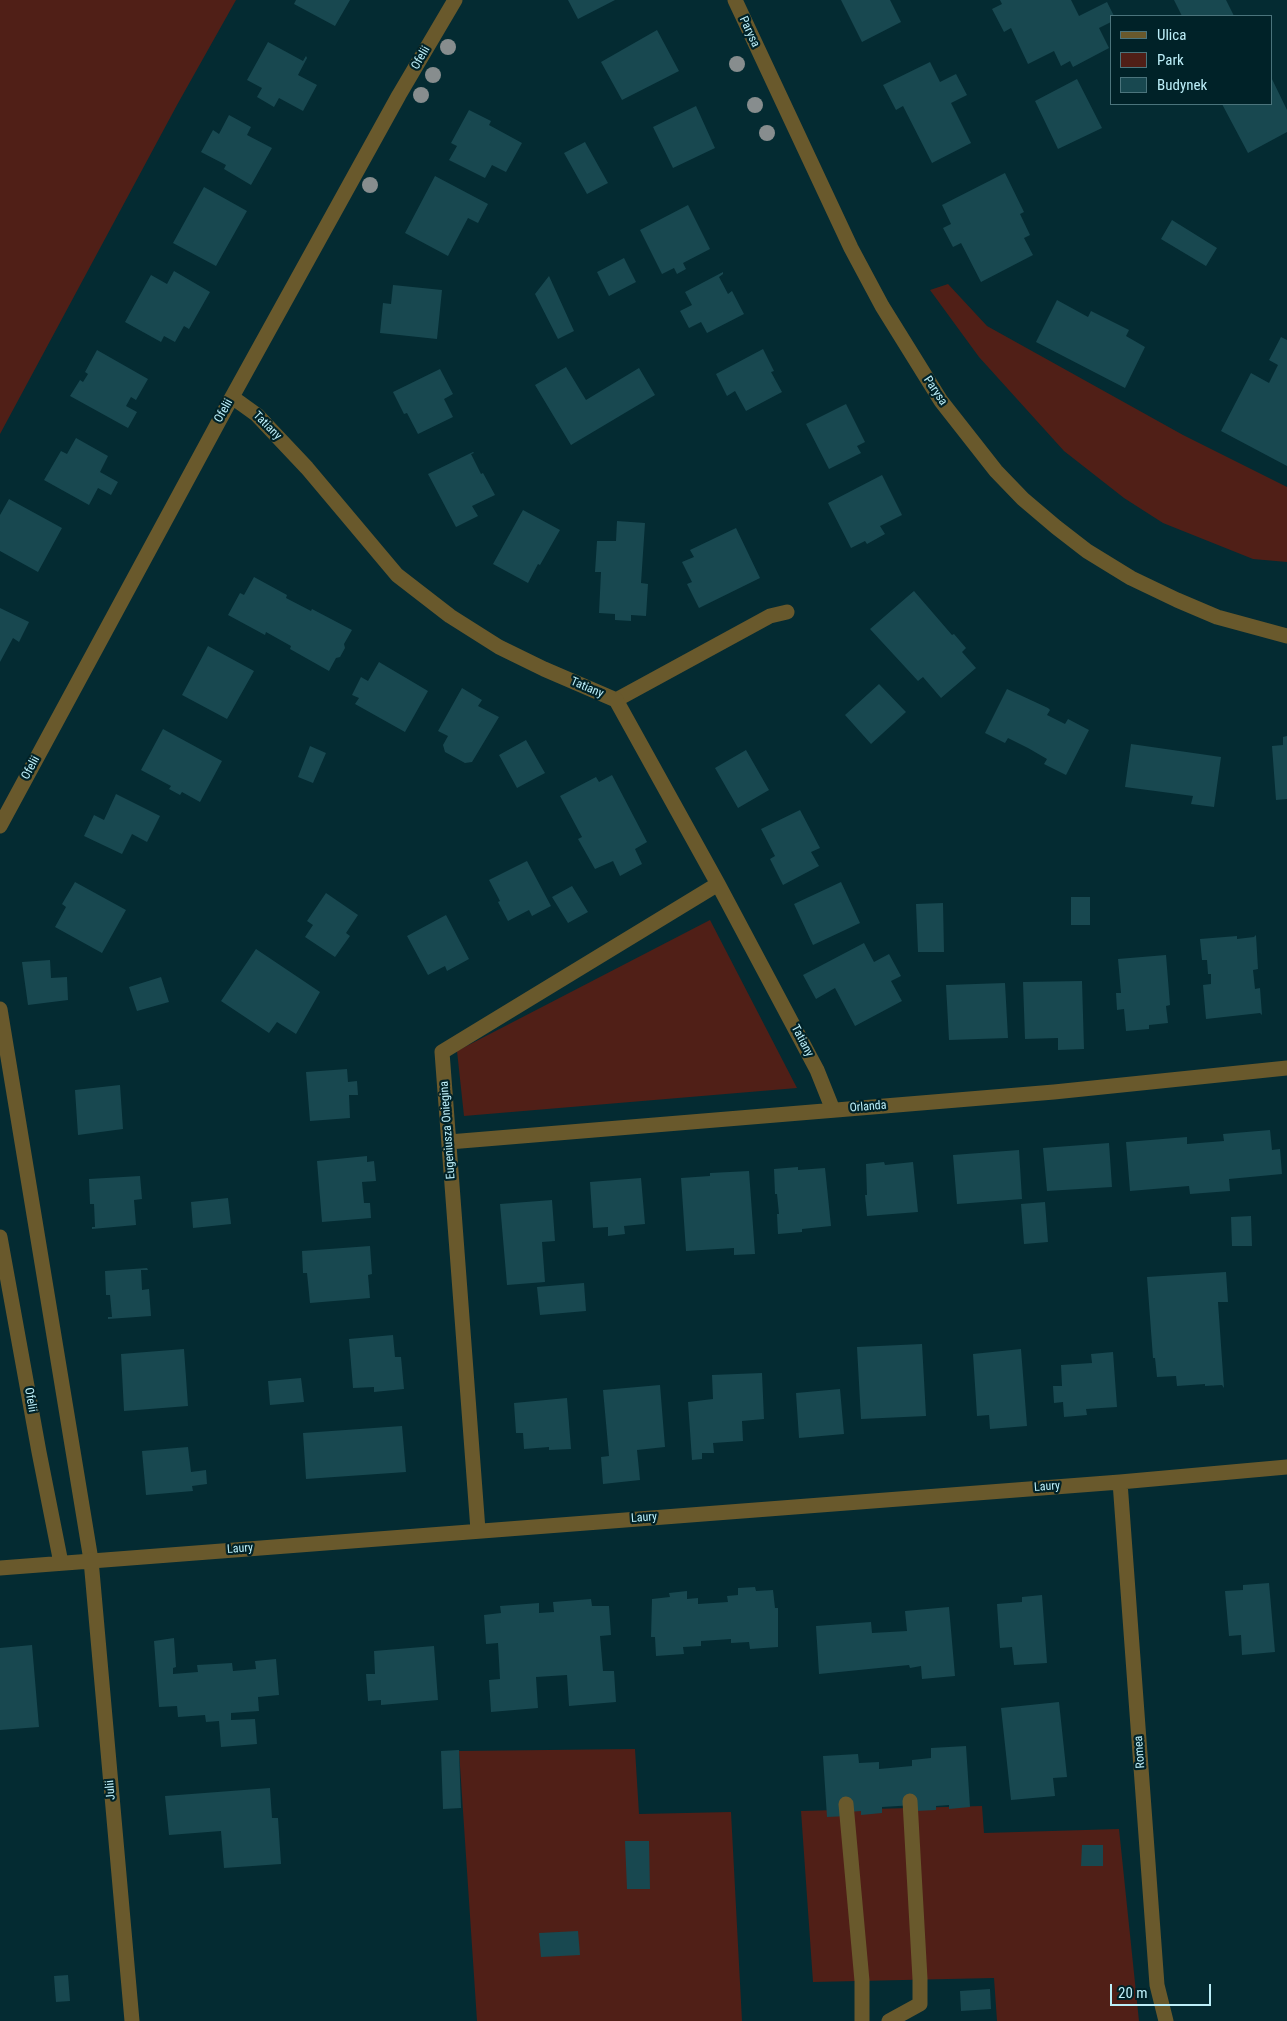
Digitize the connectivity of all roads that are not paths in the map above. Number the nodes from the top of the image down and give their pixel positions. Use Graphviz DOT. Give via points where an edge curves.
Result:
graph roads {
  1 [pos="455,0"];
  2 [pos="734,0"];
  3 [pos="232,397"];
  4 [pos="787,612"];
  5 [pos="1287,636"];
  6 [pos="616,700"];
  7 [pos="0,826"];
  8 [pos="718,884"];
  9 [pos="0,1009"];
  10 [pos="1287,1068"];
  11 [pos="833,1110"];
  12 [pos="450,1142"];
  13 [pos="0,1237"];
  14 [pos="1287,1467"];
  15 [pos="1120,1482"];
  16 [pos="478,1530"];
  17 [pos="91,1560"];
  18 [pos="61,1563"];
  19 [pos="0,1568"];
  20 [pos="910,1801"];
  21 [pos="846,1804"];
  22 [pos="132,2021"];
  23 [pos="862,2021"];
  24 [pos="889,2021"];
  25 [pos="1166,2021"];
  1 -- 3 [label="street, Ofelii"];
  2 -- 5 [label="street, Parysa" via="851,248 882,306 941,401 996,471 1056,527 1131,578 1217,617"];
  3 -- 6 [label="street, Tatiany" via="257,415 307,468 397,575 450,616 499,647"];
  3 -- 7 [label="street, Ofelii"];
  4 -- 6 [label="street" via="770,616"];
  6 -- 8 [label="street, Tatiany"];
  8 -- 11 [label="street, Tatiany" via="817,1070"];
  8 -- 12 [label="street, Eugeniusza Oniegina" via="442,1052"];
  9 -- 17 [label="street, Julii"];
  10 -- 11 [label="street, Orlanda"];
  11 -- 12 [label="street, Orlanda"];
  12 -- 16 [label="street, Eugeniusza Oniegina"];
  13 -- 18 [label="street, Ofelii"];
  14 -- 15 [label="street, Laury"];
  15 -- 16 [label="street, Laury"];
  15 -- 25 [label="street, Romea" via="1157,1985"];
  16 -- 17 [label="street, Laury"];
  17 -- 18 [label="street, Laury"];
  17 -- 22 [label="street, Julii"];
  18 -- 19 [label="street, Laury"];
  20 -- 24 [label="street" via="920,2004"];
  21 -- 23 [label="street" via="862,1981"];
}
